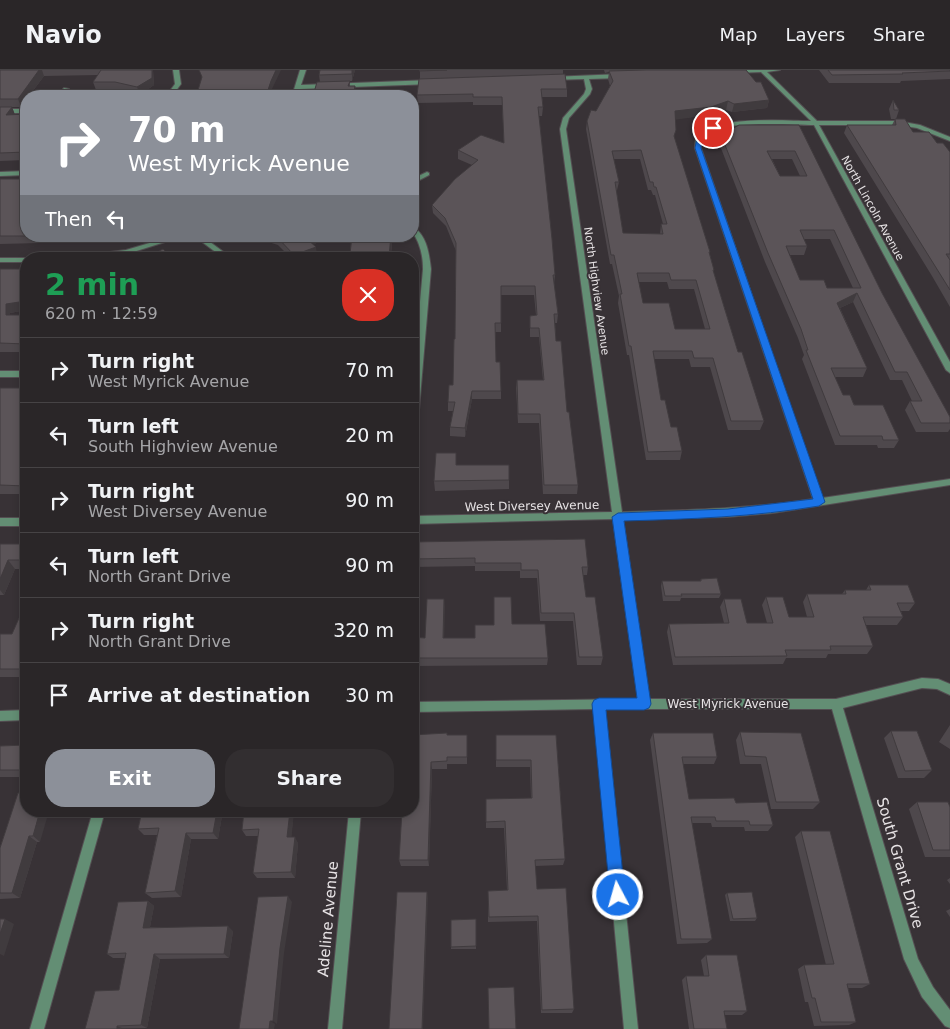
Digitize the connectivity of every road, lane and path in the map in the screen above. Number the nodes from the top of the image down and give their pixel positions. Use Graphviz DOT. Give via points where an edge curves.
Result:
graph roads {
  1 [pos="176,70"];
  2 [pos="303,70"];
  3 [pos="762,70"];
  4 [pos="776,70"];
  5 [pos="733,72"];
  6 [pos="626,75"];
  7 [pos="586,77"];
  8 [pos="548,78"];
  9 [pos="441,82"];
  10 [pos="298,87"];
  11 [pos="175,90"];
  12 [pos="297,90"];
  13 [pos="0,111"];
  14 [pos="20,111"];
  15 [pos="815,122"];
  16 [pos="950,139"];
  17 [pos="20,173"];
  18 [pos="0,174"];
  19 [pos="427,174"];
  20 [pos="419,178"];
  21 [pos="419,237"];
  22 [pos="161,242"];
  23 [pos="206,242"];
  24 [pos="127,252"];
  25 [pos="220,252"];
  26 [pos="0,260"];
  27 [pos="20,260"];
  28 [pos="419,347"];
  29 [pos="950,370"];
  30 [pos="0,374"];
  31 [pos="20,374"];
  32 [pos="950,482"];
  33 [pos="819,502"];
  34 [pos="618,517"];
  35 [pos="419,520"];
  36 [pos="0,522"];
  37 [pos="20,522"];
  38 [pos="950,690"];
  39 [pos="599,704"];
  40 [pos="644,704"];
  41 [pos="836,704"];
  42 [pos="419,707"];
  43 [pos="20,715"];
  44 [pos="0,716"];
  45 [pos="97,817"];
  46 [pos="354,817"];
  47 [pos="950,1021"];
  48 [pos="36,1029"];
  49 [pos="335,1029"];
  50 [pos="631,1029"];
  1 -- 11 [label="street" via="179,81"];
  2 -- 10 [label="street"];
  3 -- 4 [label="street"];
  3 -- 5 [label="street"];
  3 -- 15 [label="street, North Lincoln Avenue"];
  6 -- 7 [label="street"];
  7 -- 8 [label="street"];
  7 -- 34 [label="street, North Highview Avenue" via="587,94 566,118 563,129"];
  9 -- 10 [label="street"];
  10 -- 12 [label="street"];
  13 -- 14 [label="street"];
  15 -- 16 [label="street" via="903,123"];
  15 -- 29 [label="street, North Lincoln Avenue"];
  15 -- 33 [label="street" via="723,125 705,132 698,145"];
  17 -- 18 [label="street"];
  19 -- 20 [label="street"];
  21 -- 28 [label="street" via="426,252 427,269"];
  22 -- 24 [label="street"];
  23 -- 25 [label="street"];
  26 -- 27 [label="street"];
  30 -- 31 [label="street"];
  32 -- 33 [label="street, West Diversey Avenue"];
  33 -- 34 [label="street, West Diversey Avenue" via="728,514"];
  34 -- 35 [label="street, West Diversey Avenue"];
  34 -- 40 [label="street, North Highview Avenue"];
  36 -- 37 [label="street"];
  38 -- 41 [label="street, West Myrick Avenue" via="938,684 922,683"];
  39 -- 40 [label="street, West Myrick Avenue"];
  39 -- 42 [label="street, West Myrick Avenue"];
  39 -- 50 [label="street"];
  40 -- 41 [label="street, West Myrick Avenue"];
  41 -- 47 [label="street, South Grant Drive" via="911,959 932,1001"];
  43 -- 44 [label="street"];
  45 -- 48 [label="street"];
  46 -- 49 [label="street, Adeline Avenue"];
}
